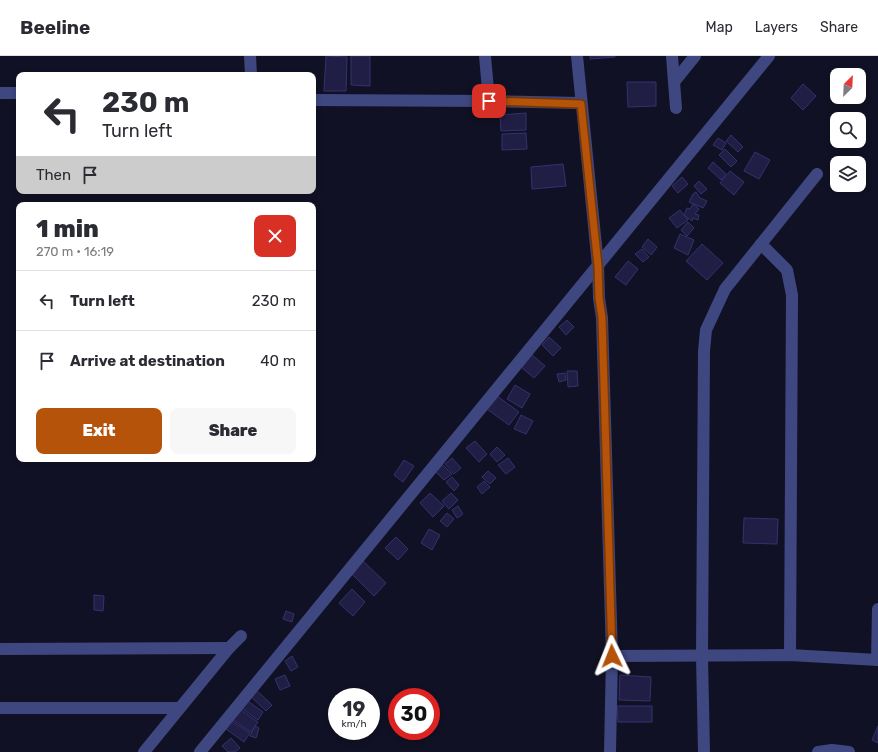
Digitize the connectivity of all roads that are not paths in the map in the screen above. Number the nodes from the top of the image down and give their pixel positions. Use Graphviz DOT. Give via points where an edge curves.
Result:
graph roads {
  1 [pos="250,56"];
  2 [pos="485,56"];
  3 [pos="577,56"];
  4 [pos="672,56"];
  5 [pos="695,56"];
  6 [pos="769,56"];
  7 [pos="251,72"];
  8 [pos="674,82"];
  9 [pos="0,93"];
  10 [pos="16,93"];
  11 [pos="316,100"];
  12 [pos="489,101"];
  13 [pos="581,104"];
  14 [pos="676,108"];
  15 [pos="817,174"];
  16 [pos="761,244"];
  17 [pos="598,266"];
  18 [pos="878,609"];
  19 [pos="241,636"];
  20 [pos="229,648"];
  21 [pos="0,649"];
  22 [pos="790,655"];
  23 [pos="612,656"];
  24 [pos="702,656"];
  25 [pos="877,660"];
  26 [pos="0,708"];
  27 [pos="179,708"];
  28 [pos="144,752"];
  29 [pos="200,752"];
  30 [pos="610,752"];
  31 [pos="704,752"];
  32 [pos="818,752"];
  33 [pos="849,752"];
  1 -- 7 [label="street"];
  2 -- 12 [label="street"];
  3 -- 13 [label="street"];
  4 -- 8 [label="street"];
  5 -- 8 [label="street"];
  6 -- 17 [label="street"];
  8 -- 14 [label="street"];
  9 -- 10 [label="street"];
  11 -- 12 [label="street"];
  12 -- 13 [label="street"];
  13 -- 17 [label="street"];
  15 -- 16 [label="street"];
  16 -- 22 [label="street" via="787,270 792,295"];
  16 -- 24 [label="street" via="725,289 706,330"];
  17 -- 23 [label="street" via="602,318"];
  17 -- 29 [label="street"];
  18 -- 25 [label="street"];
  19 -- 20 [label="street"];
  20 -- 21 [label="street"];
  20 -- 27 [label="street"];
  22 -- 24 [label="street"];
  22 -- 25 [label="street"];
  23 -- 24 [label="street"];
  23 -- 30 [label="street"];
  24 -- 31 [label="street"];
  26 -- 27 [label="street"];
  27 -- 28 [label="street"];
  32 -- 33 [label="street"];
}
